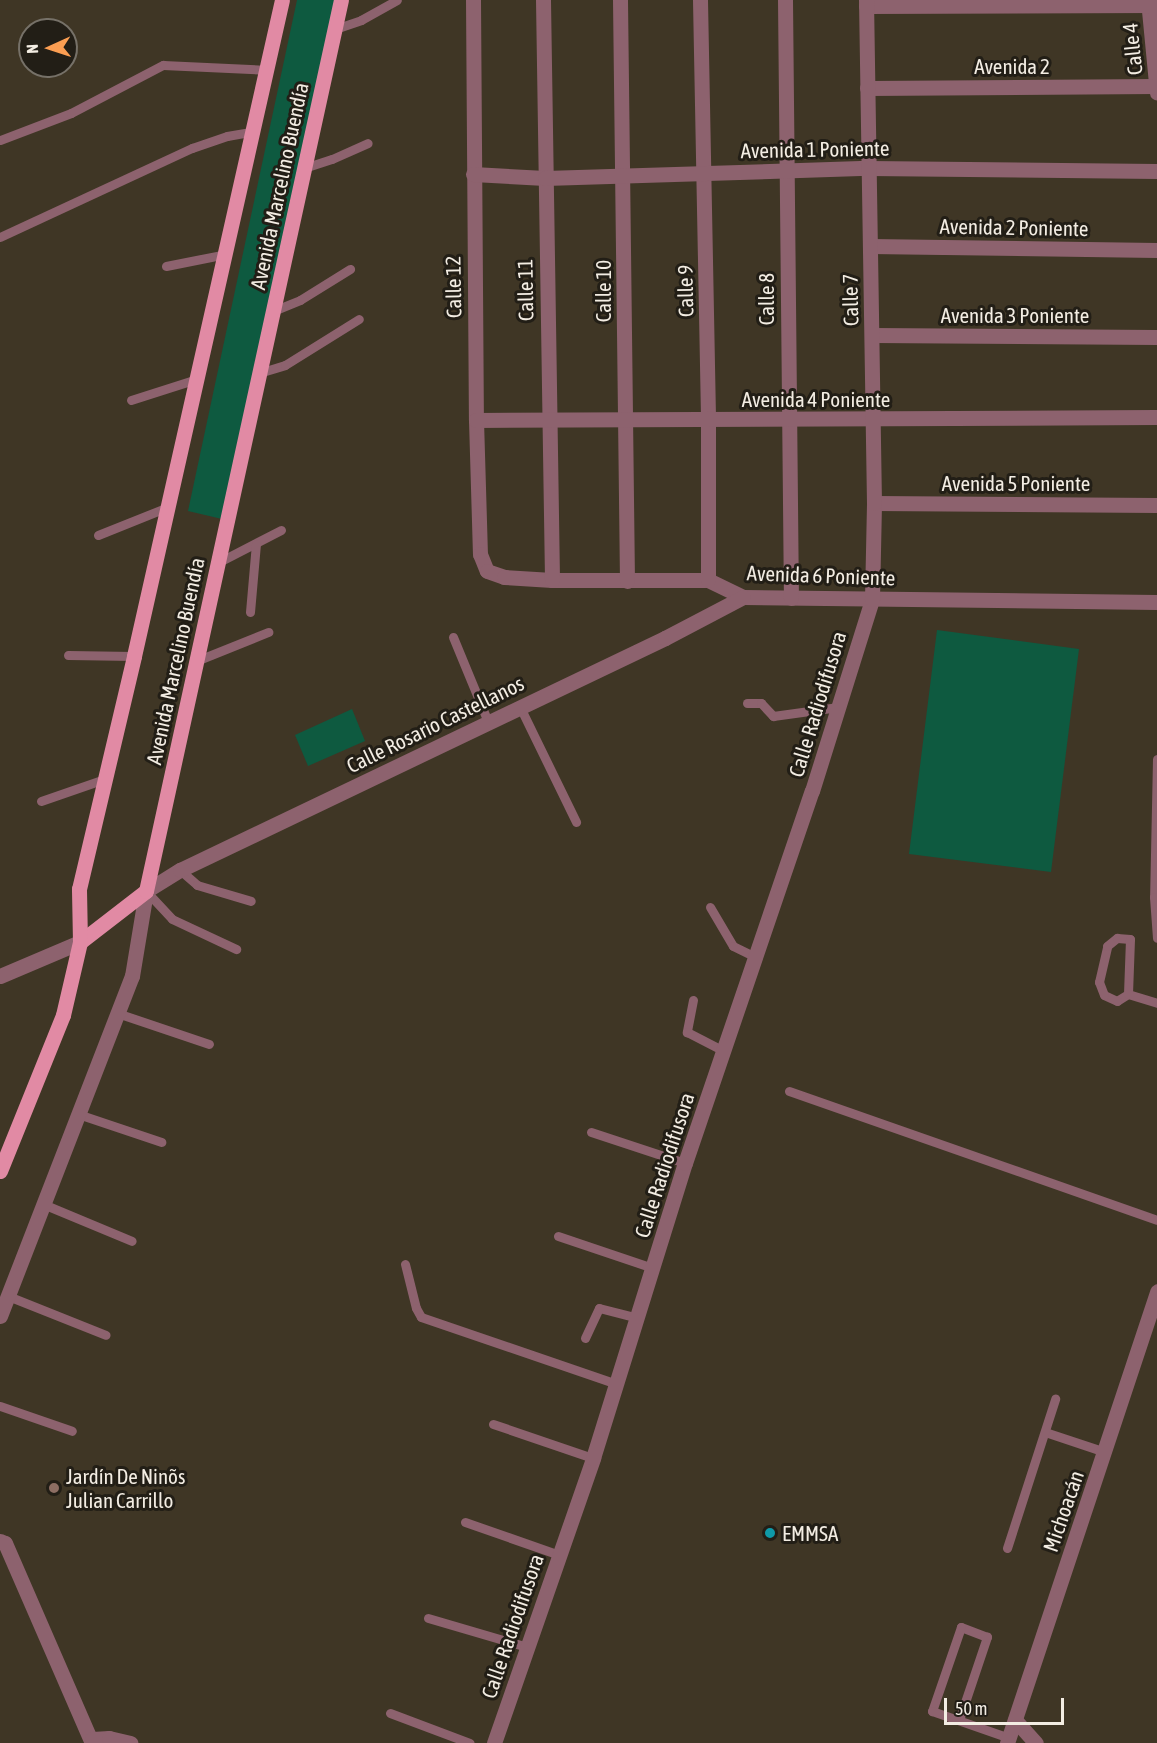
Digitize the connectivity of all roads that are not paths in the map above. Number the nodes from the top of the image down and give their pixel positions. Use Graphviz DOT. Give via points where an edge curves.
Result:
graph roads {
  1 [pos="282,0"];
  2 [pos="341,0"];
  3 [pos="397,0"];
  4 [pos="472,0"];
  5 [pos="543,0"];
  6 [pos="620,0"];
  7 [pos="700,0"];
  8 [pos="785,0"];
  9 [pos="866,3"];
  10 [pos="1151,3"];
  11 [pos="335,29"];
  12 [pos="268,70"];
  13 [pos="1157,86"];
  14 [pos="867,88"];
  15 [pos="1157,93"];
  16 [pos="254,131"];
  17 [pos="0,140"];
  18 [pos="368,143"];
  19 [pos="304,168"];
  20 [pos="868,168"];
  21 [pos="786,170"];
  22 [pos="1157,171"];
  23 [pos="704,172"];
  24 [pos="473,174"];
  25 [pos="623,176"];
  26 [pos="545,177"];
  27 [pos="0,237"];
  28 [pos="870,246"];
  29 [pos="1157,250"];
  30 [pos="226,254"];
  31 [pos="166,266"];
  32 [pos="350,269"];
  33 [pos="273,311"];
  34 [pos="359,319"];
  35 [pos="872,335"];
  36 [pos="1157,337"];
  37 [pos="259,373"];
  38 [pos="197,379"];
  39 [pos="131,400"];
  40 [pos="1157,417"];
  41 [pos="476,420"];
  42 [pos="708,420"];
  43 [pos="788,420"];
  44 [pos="873,420"];
  45 [pos="624,421"];
  46 [pos="548,422"];
  47 [pos="874,503"];
  48 [pos="1157,505"];
  49 [pos="168,507"];
  50 [pos="281,530"];
  51 [pos="98,535"];
  52 [pos="256,544"];
  53 [pos="217,563"];
  54 [pos="487,571"];
  55 [pos="552,580"];
  56 [pos="708,580"];
  57 [pos="627,581"];
  58 [pos="743,597"];
  59 [pos="791,598"];
  60 [pos="872,599"];
  61 [pos="1157,602"];
  62 [pos="250,612"];
  63 [pos="268,632"];
  64 [pos="453,637"];
  65 [pos="68,655"];
  66 [pos="134,656"];
  67 [pos="196,661"];
  68 [pos="747,702"];
  69 [pos="520,706"];
  70 [pos="838,707"];
  71 [pos="488,722"];
  72 [pos="1157,759"];
  73 [pos="105,779"];
  74 [pos="41,801"];
  75 [pos="576,822"];
  76 [pos="180,870"];
  77 [pos="146,891"];
  78 [pos="251,901"];
  79 [pos="710,907"];
  80 [pos="1157,938"];
  81 [pos="80,942"];
  82 [pos="237,949"];
  83 [pos="756,957"];
  84 [pos="0,976"];
  85 [pos="1128,994"];
  86 [pos="693,1000"];
  87 [pos="1157,1003"];
  88 [pos="117,1013"];
  89 [pos="209,1044"];
  90 [pos="724,1051"];
  91 [pos="789,1092"];
  92 [pos="78,1114"];
  93 [pos="591,1132"];
  94 [pos="161,1142"];
  95 [pos="685,1163"];
  96 [pos="0,1171"];
  97 [pos="43,1204"];
  98 [pos="1157,1220"];
  99 [pos="558,1236"];
  100 [pos="132,1241"];
  101 [pos="405,1264"];
  102 [pos="653,1268"];
  103 [pos="1157,1291"];
  104 [pos="8,1296"];
  105 [pos="0,1316"];
  106 [pos="638,1318"];
  107 [pos="106,1335"];
  108 [pos="585,1338"];
  109 [pos="617,1384"];
  110 [pos="1055,1399"];
  111 [pos="0,1406"];
  112 [pos="493,1424"];
  113 [pos="72,1431"];
  114 [pos="1045,1432"];
  115 [pos="1105,1452"];
  116 [pos="593,1458"];
  117 [pos="465,1522"];
  118 [pos="0,1541"];
  119 [pos="1007,1548"];
  120 [pos="559,1555"];
  121 [pos="428,1618"];
  122 [pos="527,1647"];
  123 [pos="390,1713"];
  124 [pos="959,1720"];
  125 [pos="1015,1720"];
  126 [pos="1008,1740"];
  127 [pos="92,1741"];
  128 [pos="130,1743"];
  129 [pos="471,1743"];
  130 [pos="494,1743"];
  131 [pos="1035,1743"];
  1 -- 12 [label="main road, Avenida Marcelino Buendía"];
  2 -- 11 [label="main road, Avenida Marcelino Buendía"];
  3 -- 11 [label="lane"];
  4 -- 24 [label="street, Calle 12"];
  5 -- 26 [label="street, Calle 11"];
  6 -- 25 [label="street, Calle 10"];
  7 -- 23 [label="street, Calle 9"];
  8 -- 21 [label="street, Calle 8"];
  9 -- 10 [label="street"];
  9 -- 14 [label="street, Calle 7"];
  10 -- 13 [label="street, Calle 4"];
  11 -- 19 [label="main road, Avenida Marcelino Buendía"];
  12 -- 16 [label="main road, Avenida Marcelino Buendía"];
  12 -- 17 [label="lane" via="163,65 71,113"];
  13 -- 14 [label="street, Avenida 2"];
  13 -- 15 [label="street, Calle 4"];
  14 -- 20 [label="street, Calle 7"];
  16 -- 27 [label="lane" via="192,148"];
  16 -- 30 [label="main road, Avenida Marcelino Buendía"];
  18 -- 19 [label="lane"];
  19 -- 33 [label="main road, Avenida Marcelino Buendía"];
  20 -- 21 [label="street, Avenida 1 Poniente"];
  20 -- 22 [label="street, Avenida 1 Poniente"];
  20 -- 28 [label="street, Calle 7"];
  21 -- 23 [label="street, Avenida 1 Poniente"];
  21 -- 43 [label="street, Calle 8"];
  23 -- 25 [label="street, Avenida 1 Poniente"];
  23 -- 42 [label="street, Calle 9"];
  24 -- 26 [label="street, Avenida 1 Poniente"];
  24 -- 41 [label="street, Calle 12"];
  25 -- 26 [label="street, Avenida 1 Poniente"];
  25 -- 45 [label="street, Calle 10"];
  26 -- 46 [label="street, Calle 11"];
  28 -- 29 [label="street, Avenida 2 Poniente"];
  28 -- 35 [label="street, Calle 7"];
  30 -- 31 [label="lane"];
  30 -- 38 [label="main road, Avenida Marcelino Buendía"];
  32 -- 33 [label="lane" via="300,300"];
  33 -- 37 [label="main road, Avenida Marcelino Buendía"];
  34 -- 37 [label="lane" via="285,365"];
  35 -- 36 [label="street, Avenida 3 Poniente"];
  35 -- 44 [label="street, Calle 7"];
  37 -- 53 [label="main road, Avenida Marcelino Buendía"];
  38 -- 39 [label="lane"];
  38 -- 49 [label="main road, Avenida Marcelino Buendía"];
  40 -- 44 [label="street, Avenida 4 Poniente"];
  41 -- 46 [label="street, Avenida 4 Poniente"];
  41 -- 54 [label="street, Calle 12" via="480,554"];
  42 -- 43 [label="street, Avenida 4 Poniente"];
  42 -- 45 [label="street, Avenida 4 Poniente"];
  42 -- 56 [label="street, Calle 9"];
  43 -- 44 [label="street, Avenida 4 Poniente"];
  43 -- 59 [label="street, Calle 8"];
  44 -- 47 [label="street, Calle 7"];
  45 -- 46 [label="street, Avenida 4 Poniente"];
  45 -- 57 [label="street, Calle 10"];
  46 -- 55 [label="street, Calle 11"];
  47 -- 48 [label="street, Avenida 5 Poniente"];
  47 -- 60 [label="street, Calle 7"];
  49 -- 51 [label="lane"];
  49 -- 66 [label="main road, Avenida Marcelino Buendía"];
  50 -- 52 [label="lane"];
  52 -- 53 [label="lane"];
  52 -- 62 [label="lane"];
  53 -- 67 [label="main road, Avenida Marcelino Buendía"];
  54 -- 55 [label="street, Avenida 6 Poniente" via="504,577"];
  55 -- 57 [label="street, Avenida 6 Poniente"];
  56 -- 57 [label="street, Avenida 6 Poniente"];
  56 -- 58 [label="street, Avenida 6 Poniente"];
  58 -- 59 [label="street, Avenida 6 Poniente"];
  58 -- 69 [label="street, Calle Rosario Castellanos"];
  59 -- 60 [label="street, Avenida 6 Poniente"];
  60 -- 61 [label="street, Avenida 6 Poniente"];
  60 -- 70 [label="street, Calle Radiodifusora"];
  63 -- 67 [label="lane"];
  64 -- 71 [label="lane"];
  65 -- 66 [label="lane"];
  66 -- 73 [label="main road, Avenida Marcelino Buendía"];
  67 -- 77 [label="main road, Avenida Marcelino Buendía"];
  68 -- 70 [label="lane" via="761,703 773,716"];
  69 -- 71 [label="street, Calle Rosario Castellanos"];
  69 -- 75 [label="lane"];
  70 -- 83 [label="street, Calle Radiodifusora"];
  71 -- 76 [label="street, Calle Rosario Castellanos"];
  72 -- 80 [label="lane"];
  73 -- 74 [label="lane"];
  73 -- 81 [label="main road, Avenida Marcelino Buendía" via="79,889"];
  76 -- 77 [label="street, Calle Rosario Castellanos"];
  76 -- 78 [label="lane" via="197,885"];
  77 -- 81 [label="main road"];
  77 -- 82 [label="lane" via="172,919"];
  77 -- 88 [label="street, Avenida Marcelino Buendía" via="132,976"];
  79 -- 83 [label="lane" via="733,946"];
  81 -- 84 [label="street"];
  81 -- 96 [label="main road, Avenida Marcelino Buendía" via="63,1015"];
  83 -- 90 [label="street, Calle Radiodifusora"];
  85 -- 85 [label="lane" via="1117,1001 1104,995 1099,982 1107,946 1117,938 1130,939"];
  85 -- 87 [label="lane"];
  86 -- 90 [label="lane" via="687,1032"];
  88 -- 89 [label="lane"];
  88 -- 92 [label="street, Avenida Marcelino Buendía"];
  90 -- 95 [label="street, Calle Radiodifusora"];
  91 -- 98 [label="lane"];
  92 -- 94 [label="lane"];
  92 -- 97 [label="street, Avenida Marcelino Buendía"];
  93 -- 95 [label="lane"];
  95 -- 102 [label="street, Calle Radiodifusora"];
  97 -- 100 [label="lane"];
  97 -- 104 [label="street, Avenida Marcelino Buendía"];
  99 -- 102 [label="lane"];
  101 -- 109 [label="lane" via="421,1317"];
  102 -- 106 [label="street, Calle Radiodifusora"];
  103 -- 115 [label="street, Michoacán"];
  104 -- 105 [label="street, Avenida Marcelino Buendía"];
  104 -- 107 [label="lane"];
  106 -- 108 [label="lane" via="599,1308"];
  106 -- 109 [label="street, Calle Radiodifusora"];
  109 -- 116 [label="street, Calle Radiodifusora"];
  110 -- 114 [label="lane"];
  111 -- 113 [label="lane"];
  112 -- 116 [label="lane"];
  114 -- 115 [label="lane"];
  114 -- 119 [label="lane"];
  115 -- 125 [label="street, Michoacán"];
  116 -- 120 [label="street, Calle Radiodifusora"];
  117 -- 120 [label="lane"];
  118 -- 127 [label="street" via="5,1542"];
  120 -- 122 [label="street, Calle Radiodifusora"];
  121 -- 122 [label="lane"];
  122 -- 130 [label="street, Calle Radiodifusora"];
  123 -- 129 [label="lane"];
  124 -- 124 [label="lane" via="987,1637 961,1627 932,1711"];
  124 -- 126 [label="lane"];
  125 -- 126 [label="street, Michoacán"];
  125 -- 131 [label="street"];
  127 -- 128 [label="street" via="109,1738"];
}
